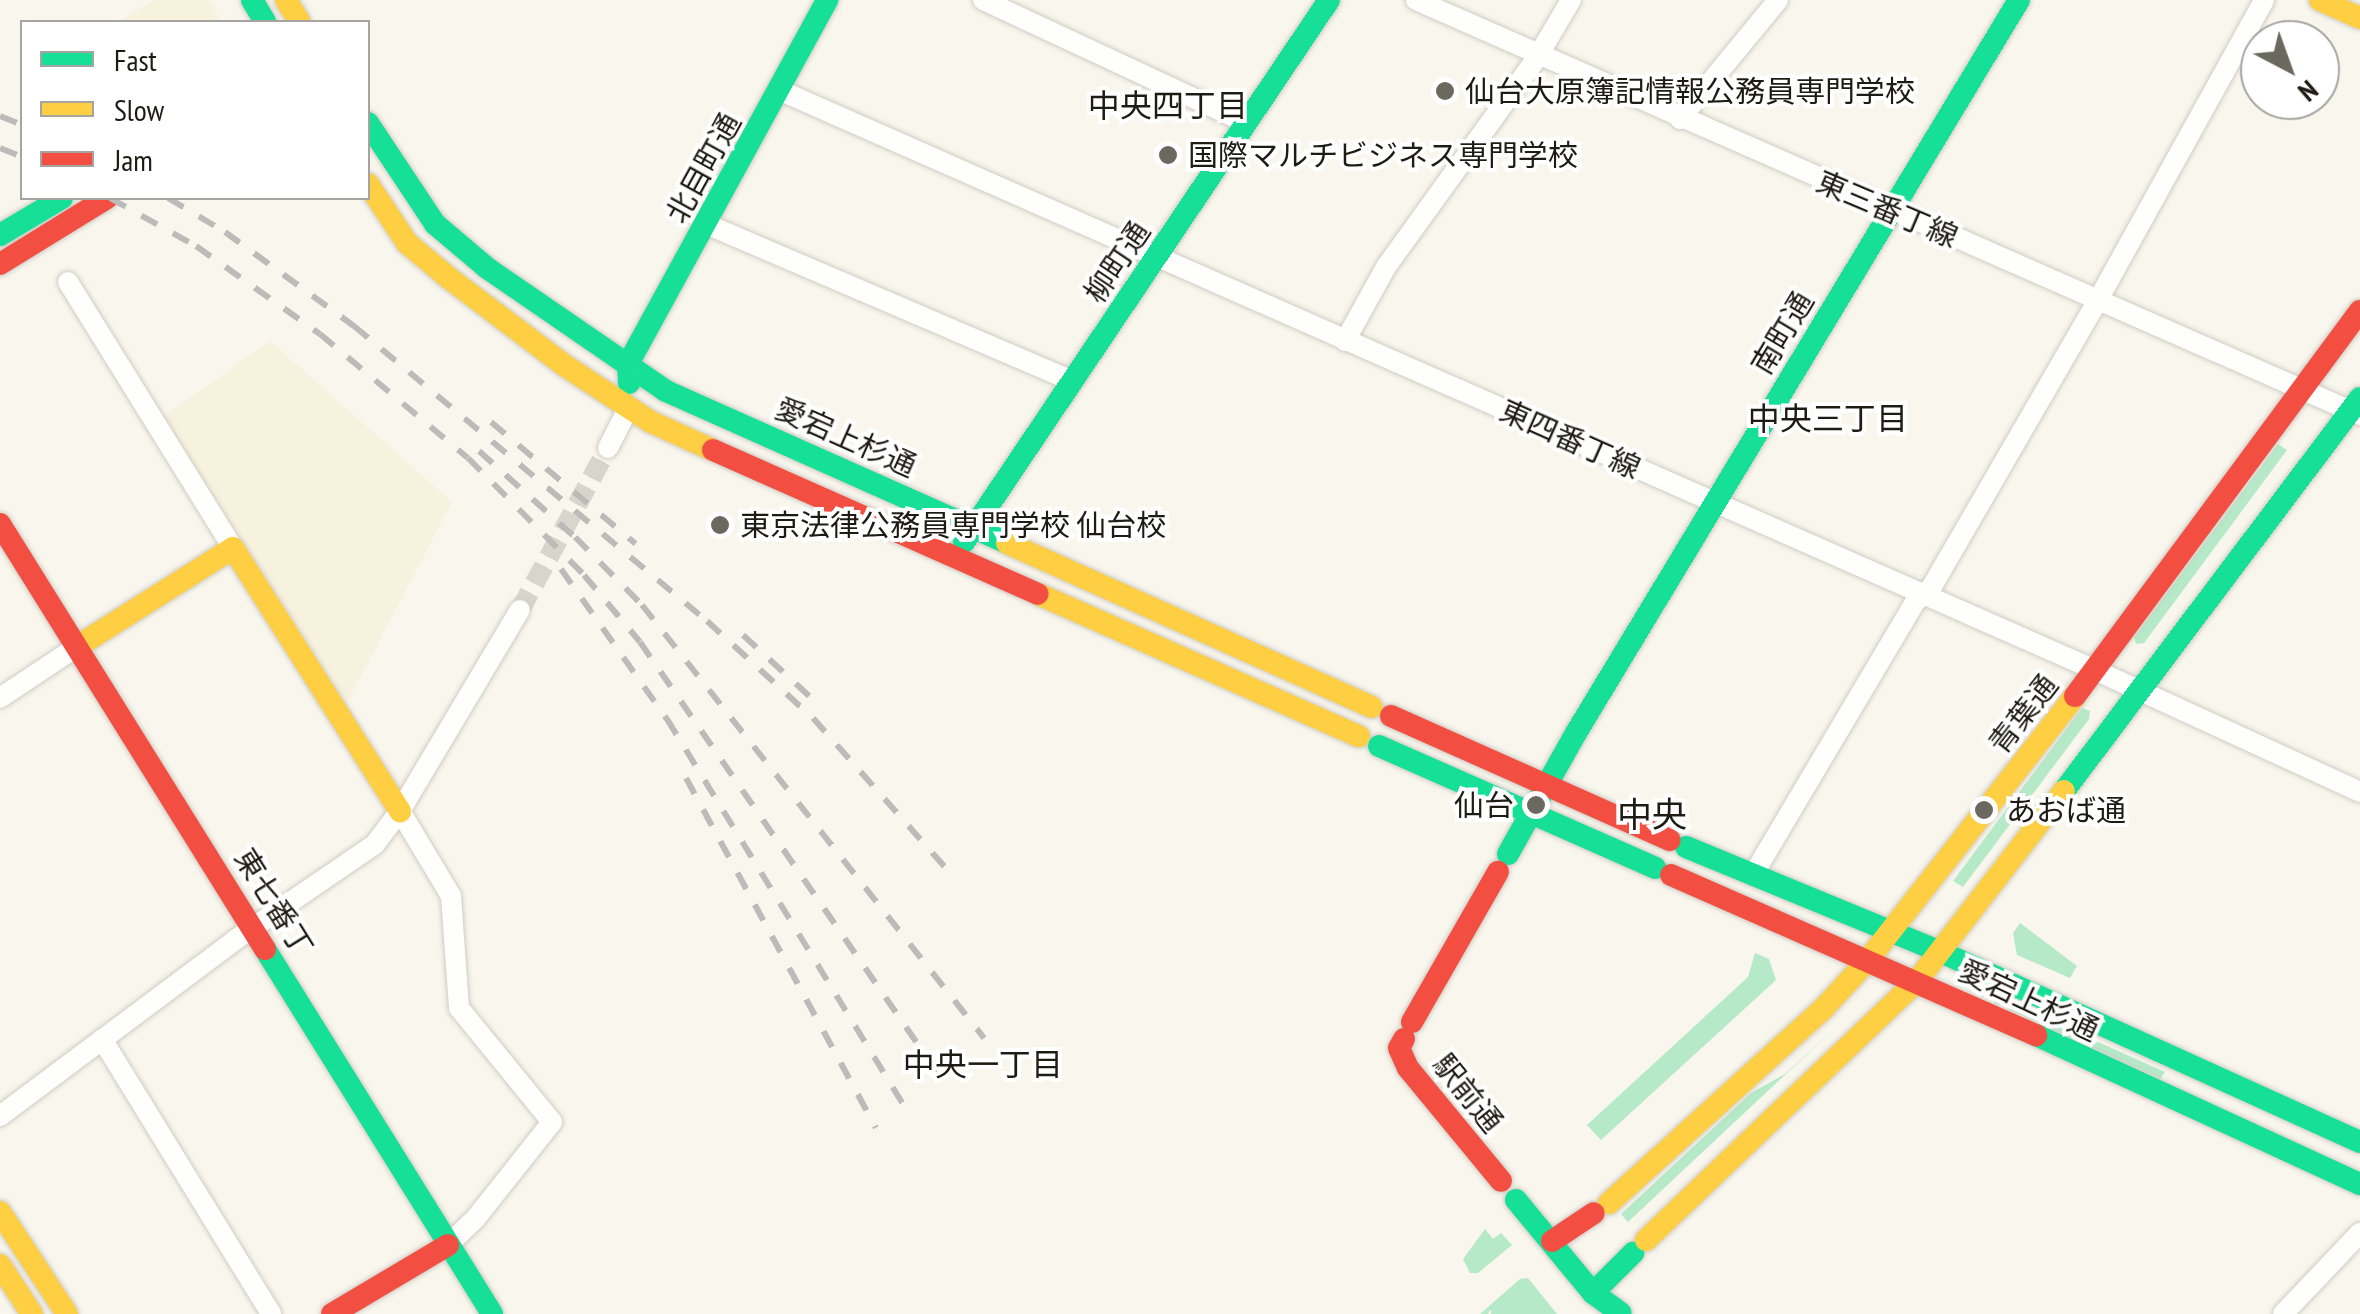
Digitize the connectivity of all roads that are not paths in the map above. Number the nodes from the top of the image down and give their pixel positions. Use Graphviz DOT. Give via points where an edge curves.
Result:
graph roads {
  1 [pos="827,0"];
  2 [pos="982,0"];
  3 [pos="1329,0"];
  4 [pos="1416,0"];
  5 [pos="1571,0"];
  6 [pos="1778,0"];
  7 [pos="2020,0"];
  8 [pos="2264,0"];
  9 [pos="2320,0"];
  10 [pos="2360,18"];
  11 [pos="1538,56"];
  12 [pos="780,90"];
  13 [pos="1680,119"];
  14 [pos="1247,123"];
  15 [pos="370,126"];
  16 [pos="370,187"];
  17 [pos="59,200"];
  18 [pos="104,200"];
  19 [pos="1891,211"];
  20 [pos="706,224"];
  21 [pos="0,235"];
  22 [pos="1158,255"];
  23 [pos="0,264"];
  24 [pos="68,282"];
  25 [pos="2098,300"];
  26 [pos="2360,311"];
  27 [pos="1345,340"];
  28 [pos="628,364"];
  29 [pos="1072,380"];
  30 [pos="2301,390"];
  31 [pos="630,407"];
  32 [pos="2357,408"];
  33 [pos="608,448"];
  34 [pos="1714,504"];
  35 [pos="0,524"];
  36 [pos="975,527"];
  37 [pos="233,548"];
  38 [pos="954,557"];
  39 [pos="1922,596"];
  40 [pos="520,610"];
  41 [pos="78,646"];
  42 [pos="2096,670"];
  43 [pos="2142,692"];
  44 [pos="0,698"];
  45 [pos="1546,786"];
  46 [pos="2360,792"];
  47 [pos="400,811"];
  48 [pos="1532,812"];
  49 [pos="1753,875"];
  50 [pos="254,928"];
  51 [pos="1890,932"];
  52 [pos="1941,952"];
  53 [pos="1868,960"];
  54 [pos="1917,982"];
  55 [pos="1408,1030"];
  56 [pos="102,1039"];
  57 [pos="0,1116"];
  58 [pos="2360,1142"];
  59 [pos="2360,1184"];
  60 [pos="0,1212"];
  61 [pos="2360,1234"];
  62 [pos="1552,1242"];
  63 [pos="448,1245"];
  64 [pos="0,1266"];
  65 [pos="1593,1292"];
  66 [pos="1621,1313"];
  67 [pos="32,1314"];
  68 [pos="67,1314"];
  69 [pos="270,1314"];
  70 [pos="332,1314"];
  71 [pos="492,1314"];
  72 [pos="2283,1314"];
  1 -- 12 [label="main road, 北目町通"];
  2 -- 14 [label="street"];
  3 -- 14 [label="main road, 柳町通"];
  4 -- 11 [label="street, 東三番丁線"];
  5 -- 11 [label="street"];
  6 -- 13 [label="street"];
  7 -- 19 [label="main road, 南町通"];
  8 -- 25 [label="street"];
  9 -- 10 [label="main road"];
  11 -- 13 [label="street, 東三番丁線"];
  11 -- 27 [label="street" via="1386,267"];
  12 -- 20 [label="main road, 北目町通"];
  12 -- 22 [label="street, 東四番丁線"];
  13 -- 19 [label="street, 東三番丁線"];
  14 -- 22 [label="main road, 柳町通"];
  15 -- 28 [label="main road, 愛宕上杉通" via="436,224 487,268"];
  16 -- 31 [label="main road, 愛宕上杉通" via="407,244"];
  17 -- 21 [label="main road"];
  18 -- 23 [label="main road"];
  19 -- 25 [label="street, 東三番丁線"];
  19 -- 34 [label="main road, 南町通"];
  20 -- 28 [label="main road, 北目町通"];
  20 -- 29 [label="street"];
  22 -- 27 [label="street, 東四番丁線"];
  22 -- 29 [label="main road, 柳町通"];
  24 -- 37 [label="street"];
  25 -- 30 [label="street, 東三番丁線"];
  25 -- 39 [label="street"];
  26 -- 30 [label="main road, 青葉通"];
  27 -- 34 [label="street, 東四番丁線"];
  28 -- 31 [label="main road"];
  28 -- 36 [label="main road, 愛宕上杉通" via="666,391"];
  29 -- 36 [label="main road, 柳町通"];
  30 -- 32 [label="street, 東三番丁線"];
  30 -- 42 [label="main road, 青葉通"];
  31 -- 33 [label="street"];
  31 -- 38 [label="main road, 愛宕上杉通"];
  32 -- 43 [label="main road"];
  34 -- 39 [label="street, 東四番丁線"];
  34 -- 45 [label="main road, 南町通"];
  35 -- 41 [label="main road, 東七番丁"];
  36 -- 38 [label="main road, 柳町通"];
  36 -- 45 [label="main road, 愛宕上杉通"];
  37 -- 41 [label="main road"];
  37 -- 47 [label="main road"];
  38 -- 48 [label="main road, 愛宕上杉通"];
  39 -- 42 [label="street, 東四番丁線"];
  39 -- 49 [label="street"];
  40 -- 47 [label="street"];
  41 -- 44 [label="street"];
  41 -- 50 [label="main road, 東七番丁"];
  42 -- 43 [label="street, 東四番丁線"];
  42 -- 51 [label="main road, 青葉通"];
  43 -- 46 [label="street, 東四番丁線"];
  43 -- 52 [label="main road"];
  45 -- 48 [label="main road, 南町通"];
  45 -- 49 [label="main road, 愛宕上杉通"];
  47 -- 50 [label="street" via="375,844"];
  47 -- 63 [label="street" via="451,896 459,1008 552,1122"];
  48 -- 53 [label="main road, 愛宕上杉通"];
  48 -- 55 [label="main road, 南町通"];
  49 -- 51 [label="main road, 愛宕上杉通"];
  50 -- 56 [label="street"];
  50 -- 63 [label="main road, 東七番丁"];
  51 -- 52 [label="main road, 愛宕上杉通"];
  51 -- 53 [label="main road, 青葉通"];
  52 -- 54 [label="main road"];
  52 -- 58 [label="main road, 愛宕上杉通"];
  53 -- 54 [label="main road, 愛宕上杉通"];
  53 -- 62 [label="main road, 青葉通" via="1602,1208"];
  54 -- 59 [label="main road, 愛宕上杉通"];
  54 -- 65 [label="main road"];
  55 -- 62 [label="main road, 駅前通" via="1399,1048 1408,1068"];
  56 -- 57 [label="street"];
  56 -- 69 [label="street"];
  60 -- 68 [label="main road"];
  61 -- 72 [label="street"];
  62 -- 65 [label="main road, 駅前通"];
  63 -- 70 [label="main road"];
  63 -- 71 [label="main road, 東七番丁"];
  64 -- 67 [label="main road"];
  65 -- 66 [label="main road, 駅前通"];
}
